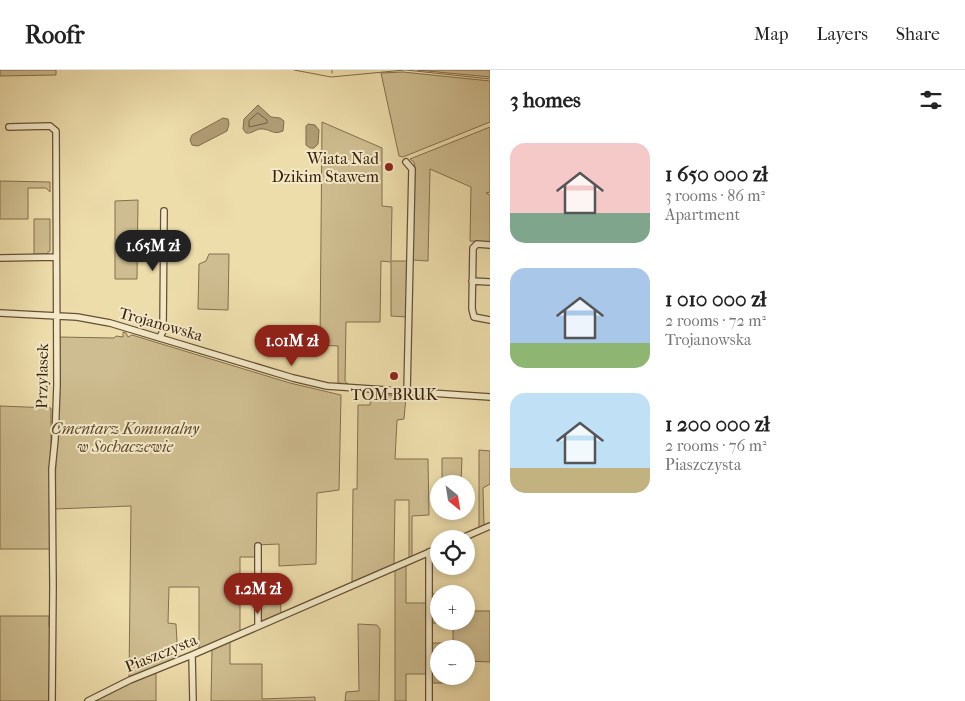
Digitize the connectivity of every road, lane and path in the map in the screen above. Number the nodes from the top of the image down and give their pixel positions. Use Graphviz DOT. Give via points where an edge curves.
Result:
graph roads {
  1 [pos="9,127"];
  2 [pos="406,162"];
  3 [pos="164,211"];
  4 [pos="490,245"];
  5 [pos="0,258"];
  6 [pos="56,258"];
  7 [pos="472,281"];
  8 [pos="490,282"];
  9 [pos="0,313"];
  10 [pos="56,315"];
  11 [pos="490,320"];
  12 [pos="160,337"];
  13 [pos="407,392"];
  14 [pos="490,397"];
  15 [pos="490,526"];
  16 [pos="475,532"];
  17 [pos="258,546"];
  18 [pos="429,552"];
  19 [pos="258,626"];
  20 [pos="192,655"];
  21 [pos="52,701"];
  22 [pos="88,701"];
  23 [pos="192,701"];
  24 [pos="429,701"];
  1 -- 6 [label="street, Przylasek" via="50,126 56,131"];
  2 -- 13 [label="street" via="412,169"];
  3 -- 12 [label="street" via="163,331"];
  4 -- 7 [label="street" via="475,245 473,248"];
  5 -- 6 [label="street"];
  6 -- 10 [label="street, Przylasek"];
  7 -- 8 [label="street"];
  7 -- 11 [label="street" via="473,315 476,319"];
  9 -- 10 [label="street, Trojanowska"];
  10 -- 12 [label="street, Trojanowska" via="104,321"];
  10 -- 21 [label="street, Przylasek"];
  12 -- 13 [label="street, Trojanowska" via="310,382 342,388"];
  13 -- 14 [label="street, Trojanowska"];
  15 -- 16 [label="street"];
  17 -- 19 [label="street"];
  18 -- 19 [label="street, Piaszczysta"];
  18 -- 24 [label="street"];
  19 -- 20 [label="street, Piaszczysta"];
  20 -- 22 [label="street, Piaszczysta"];
  20 -- 23 [label="street"];
}
